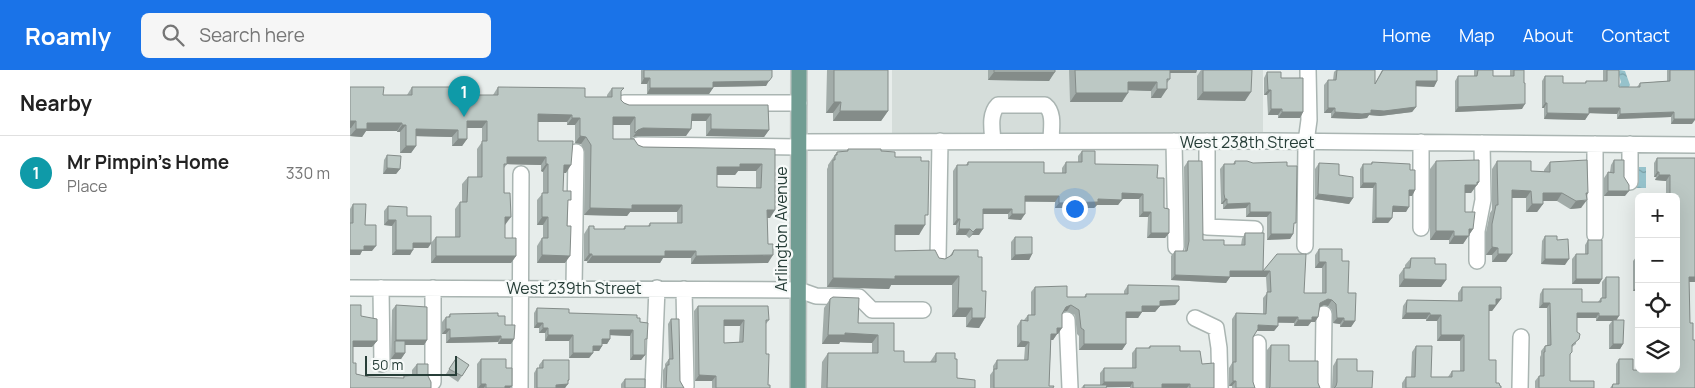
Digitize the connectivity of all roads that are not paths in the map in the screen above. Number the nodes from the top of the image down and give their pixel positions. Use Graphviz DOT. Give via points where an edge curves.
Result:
graph roads {
  1 [pos="799,70"];
  2 [pos="1308,70"];
  3 [pos="624,103"];
  4 [pos="799,103"];
  5 [pos="993,141"];
  6 [pos="1174,141"];
  7 [pos="1207,141"];
  8 [pos="940,142"];
  9 [pos="1050,142"];
  10 [pos="1306,142"];
  11 [pos="1421,142"];
  12 [pos="1482,143"];
  13 [pos="638,144"];
  14 [pos="799,144"];
  15 [pos="1595,144"];
  16 [pos="1630,144"];
  17 [pos="1695,145"];
  18 [pos="576,152"];
  19 [pos="521,174"];
  20 [pos="1630,182"];
  21 [pos="1421,228"];
  22 [pos="1255,229"];
  23 [pos="1595,234"];
  24 [pos="1305,246"];
  25 [pos="1176,247"];
  26 [pos="938,259"];
  27 [pos="1477,262"];
  28 [pos="350,288"];
  29 [pos="381,288"];
  30 [pos="433,288"];
  31 [pos="520,288"];
  32 [pos="574,288"];
  33 [pos="657,288"];
  34 [pos="684,289"];
  35 [pos="799,290"];
  36 [pos="923,310"];
  37 [pos="1324,314"];
  38 [pos="1195,318"];
  39 [pos="1067,320"];
  40 [pos="1521,337"];
  41 [pos="1258,343"];
  42 [pos="382,364"];
  43 [pos="433,382"];
  44 [pos="686,386"];
  45 [pos="520,388"];
  46 [pos="653,388"];
  47 [pos="798,388"];
  48 [pos="1070,388"];
  49 [pos="1220,388"];
  50 [pos="1258,388"];
  51 [pos="1323,388"];
  52 [pos="1520,388"];
  1 -- 4 [label="main road, Arlington Avenue"];
  2 -- 10 [label="street"];
  3 -- 4 [label="street"];
  4 -- 14 [label="main road, Arlington Avenue"];
  5 -- 8 [label="street, West 238th Street"];
  5 -- 9 [label="street, West 238th Street"];
  5 -- 9 [label="street" via="992,115 998,105 1045,105 1051,114"];
  6 -- 7 [label="street, West 238th Street"];
  6 -- 9 [label="street, West 238th Street"];
  6 -- 25 [label="street"];
  7 -- 10 [label="street, West 238th Street"];
  7 -- 22 [label="street" via="1207,227"];
  8 -- 14 [label="street, West 238th Street"];
  8 -- 26 [label="street"];
  10 -- 11 [label="street, West 238th Street"];
  10 -- 24 [label="street"];
  11 -- 12 [label="street, West 238th Street"];
  11 -- 21 [label="street"];
  12 -- 15 [label="street, West 238th Street"];
  12 -- 27 [label="street" via="1483,200 1477,231"];
  13 -- 14 [label="street, West 238th Street"];
  14 -- 35 [label="main road, Arlington Avenue"];
  15 -- 16 [label="street, West 238th Street"];
  15 -- 23 [label="street"];
  16 -- 17 [label="street, West 238th Street"];
  16 -- 20 [label="street"];
  18 -- 32 [label="street"];
  19 -- 31 [label="street"];
  28 -- 29 [label="street, West 239th Street"];
  29 -- 30 [label="street, West 239th Street"];
  29 -- 42 [label="street"];
  30 -- 31 [label="street, West 239th Street"];
  30 -- 43 [label="street"];
  31 -- 32 [label="street, West 239th Street"];
  31 -- 45 [label="street"];
  32 -- 33 [label="street, West 239th Street"];
  33 -- 34 [label="street, West 239th Street"];
  33 -- 46 [label="street"];
  34 -- 35 [label="street, West 239th Street"];
  34 -- 44 [label="street"];
  35 -- 36 [label="street, West 239th Street" via="816,296 860,297 872,310"];
  35 -- 47 [label="main road, Arlington Avenue"];
  37 -- 51 [label="street"];
  38 -- 49 [label="street" via="1216,328"];
  39 -- 48 [label="street"];
  40 -- 52 [label="street"];
  41 -- 50 [label="street"];
}
